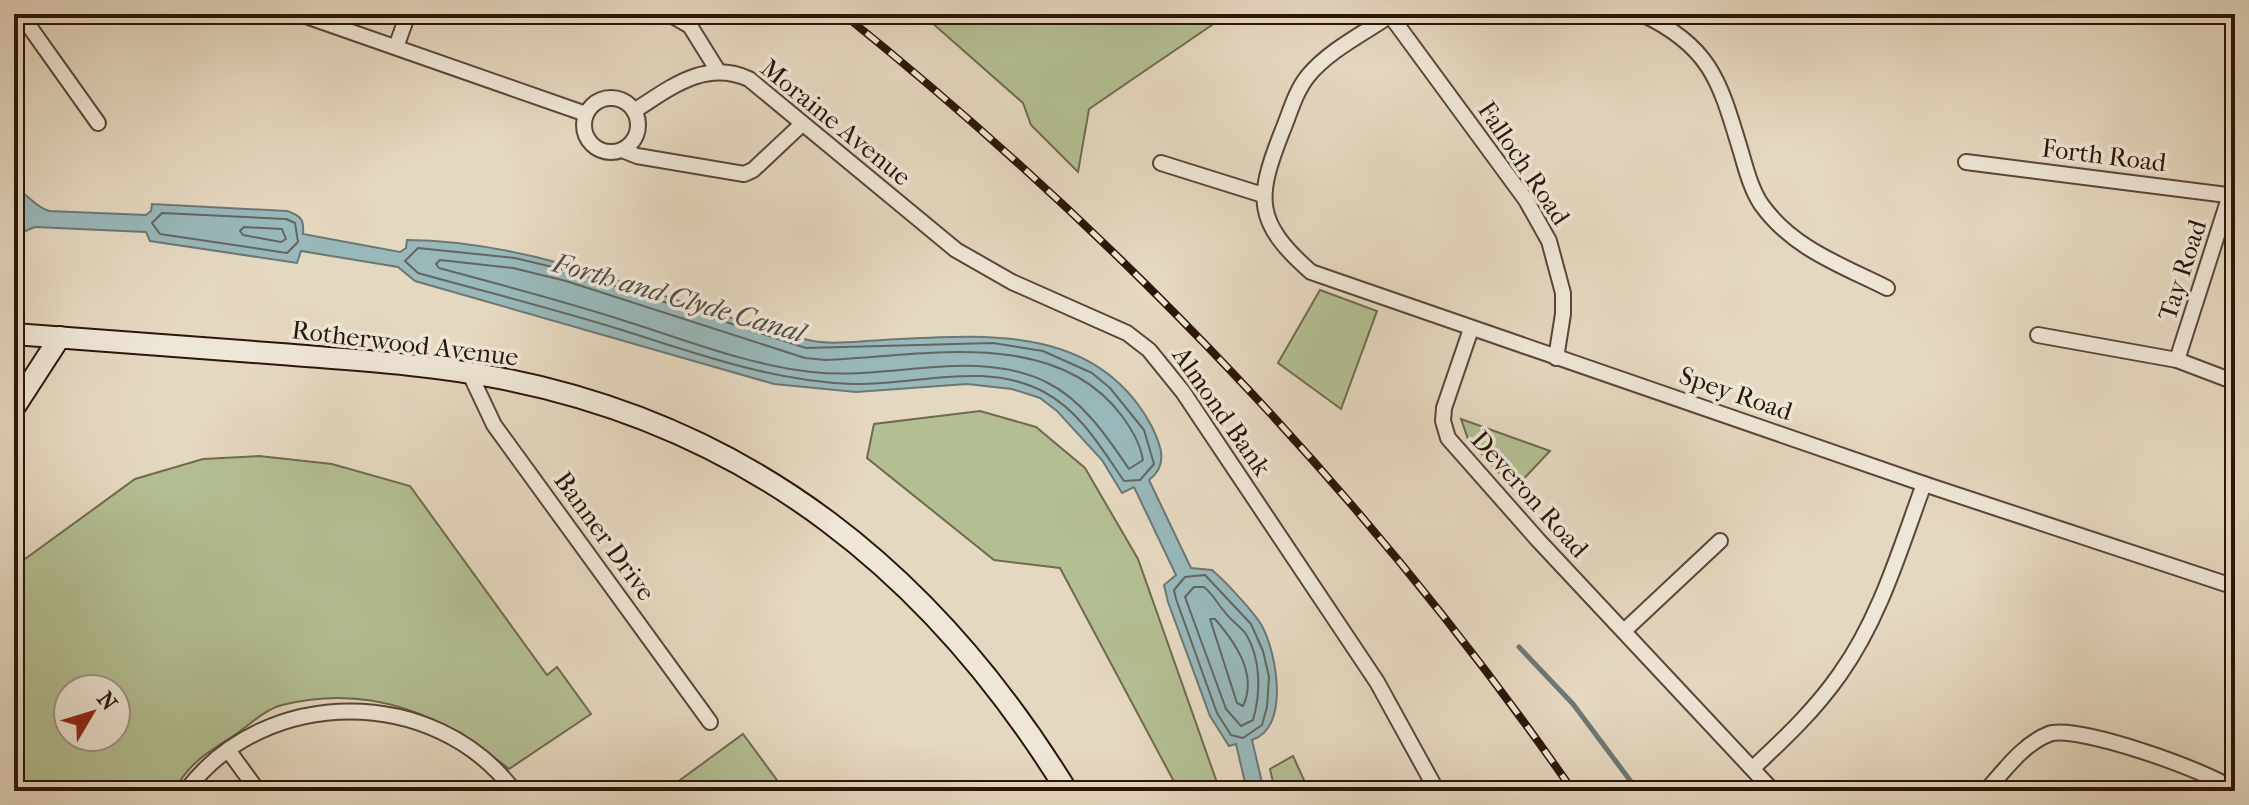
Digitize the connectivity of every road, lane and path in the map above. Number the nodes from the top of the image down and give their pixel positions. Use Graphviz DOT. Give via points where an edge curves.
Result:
graph roads {
  1 [pos="300,14"];
  2 [pos="408,14"];
  3 [pos="669,14"];
  4 [pos="1642,14"];
  5 [pos="1391,15"];
  6 [pos="22,19"];
  7 [pos="396,47"];
  8 [pos="718,71"];
  9 [pos="634,111"];
  10 [pos="586,114"];
  11 [pos="98,123"];
  12 [pos="802,124"];
  13 [pos="622,150"];
  14 [pos="1966,162"];
  15 [pos="1161,163"];
  16 [pos="1263,195"];
  17 [pos="2232,196"];
  18 [pos="956,250"];
  19 [pos="1887,288"];
  20 [pos="1471,329"];
  21 [pos="14,334"];
  22 [pos="2038,335"];
  23 [pos="60,337"];
  24 [pos="1556,358"];
  25 [pos="2177,360"];
  26 [pos="469,372"];
  27 [pos="2235,382"];
  28 [pos="14,408"];
  29 [pos="1924,484"];
  30 [pos="1720,541"];
  31 [pos="2235,587"];
  32 [pos="1624,631"];
  33 [pos="710,722"];
  34 [pos="228,750"];
  35 [pos="1753,768"];
  36 [pos="2234,790"];
  37 [pos="186,791"];
  38 [pos="258,791"];
  39 [pos="514,791"];
  40 [pos="1067,791"];
  41 [pos="1437,791"];
  42 [pos="1773,791"];
  43 [pos="1986,791"];
  1 -- 7 [label="street"];
  2 -- 7 [label="street"];
  3 -- 8 [label="street" via="690,26"];
  4 -- 19 [label="street" via="1688,41 1713,74 1754,192 1776,223 1811,251"];
  5 -- 16 [label="street" via="1308,76 1267,170"];
  5 -- 24 [label="street, Falloch Road" via="1526,200 1549,241 1563,293"];
  6 -- 11 [label="street"];
  7 -- 10 [label="street"];
  8 -- 9 [label="street, Moraine Avenue" via="693,76"];
  8 -- 12 [label="street, Moraine Avenue" via="749,79"];
  9 -- 10 [label="street" via="609,98"];
  9 -- 13 [label="street" via="638,128"];
  10 -- 13 [label="street" via="589,141 604,151"];
  12 -- 13 [label="street" via="744,174"];
  12 -- 18 [label="street, Moraine Avenue"];
  14 -- 17 [label="street, Forth Road"];
  15 -- 16 [label="street"];
  16 -- 20 [label="street, Spey Road" via="1278,238 1311,272"];
  17 -- 25 [label="street, Tay Road"];
  18 -- 41 [label="street, Almond Bank" via="1012,282 1100,319 1149,350 1183,392 1377,682"];
  20 -- 24 [label="street, Spey Road"];
  20 -- 32 [label="street, Deveron Road" via="1444,408 1448,438"];
  21 -- 23 [label="street, Rotherwood Avenue"];
  22 -- 25 [label="street"];
  23 -- 26 [label="street, Rotherwood Avenue"];
  23 -- 28 [label="street"];
  24 -- 29 [label="street, Spey Road"];
  25 -- 27 [label="street"];
  26 -- 33 [label="street, Banner Drive" via="494,425"];
  26 -- 40 [label="street, Rotherwood Avenue" via="625,413 794,496 848,535 943,622 1011,703"];
  29 -- 31 [label="street, Spey Road"];
  29 -- 35 [label="street" via="1881,599 1841,673"];
  30 -- 32 [label="street"];
  32 -- 35 [label="street, Deveron Road"];
  34 -- 37 [label="street"];
  34 -- 38 [label="street"];
  34 -- 39 [label="street" via="270,726 313,712 385,713 457,741 494,768"];
  35 -- 42 [label="street, Deveron Road"];
  36 -- 43 [label="street" via="2211,775 2068,730 2039,739"];
}
